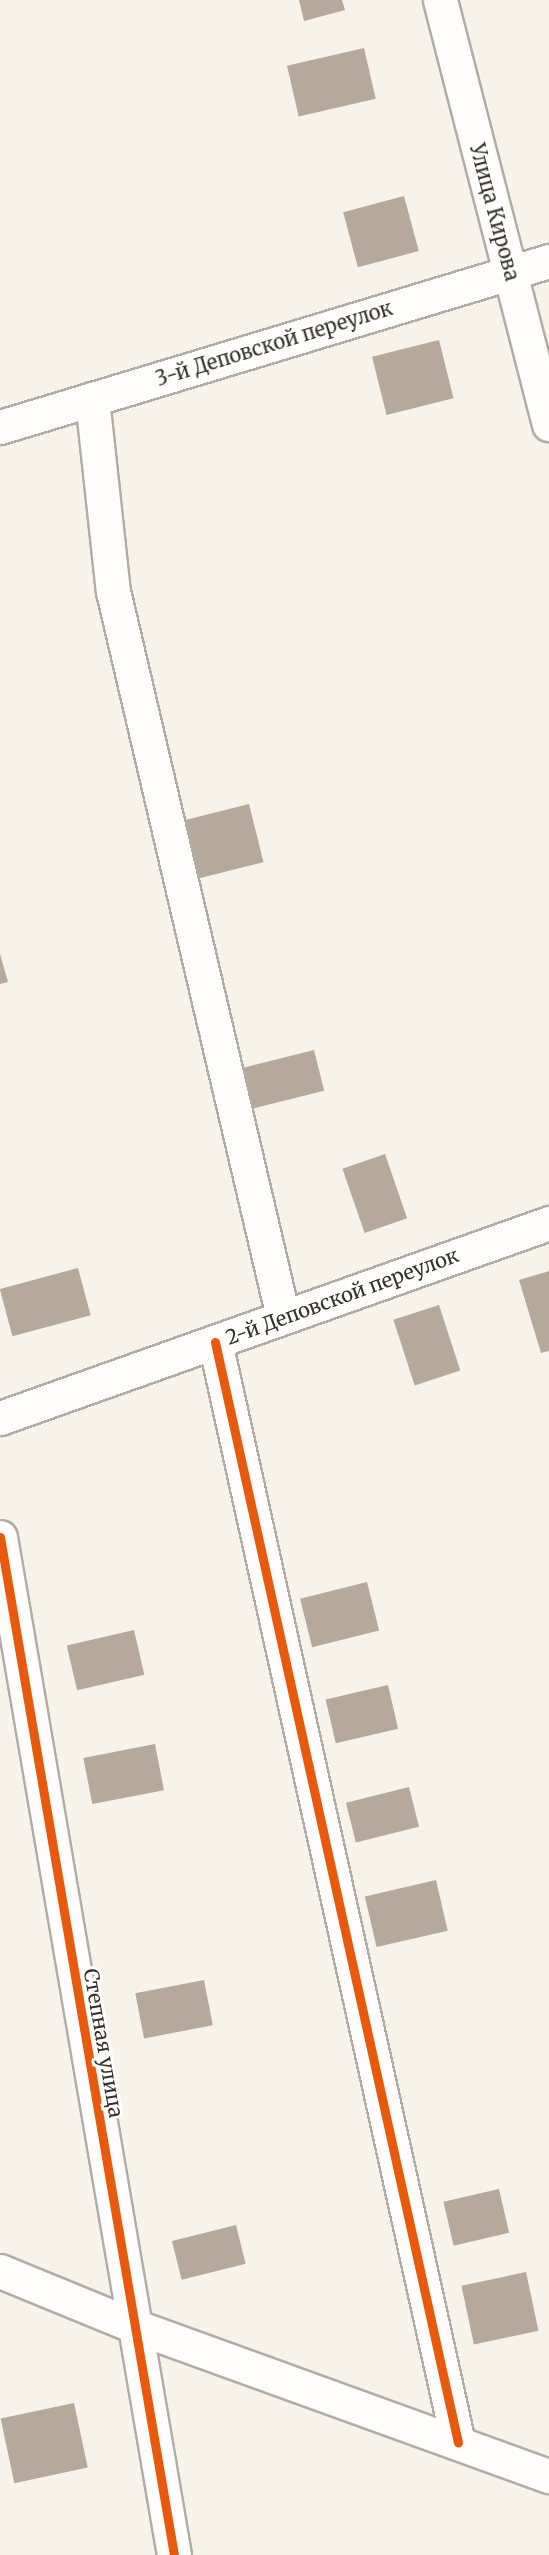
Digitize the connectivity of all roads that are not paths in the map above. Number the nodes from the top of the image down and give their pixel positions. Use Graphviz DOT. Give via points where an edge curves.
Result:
graph roads {
  1 [pos="440,0"];
  2 [pos="549,261"];
  3 [pos="511,271"];
  4 [pos="92,399"];
  5 [pos="549,424"];
  6 [pos="0,427"];
  7 [pos="549,1222"];
  8 [pos="283,1317"];
  9 [pos="214,1342"];
  10 [pos="0,1418"];
  11 [pos="0,1537"];
  12 [pos="0,2271"];
  13 [pos="134,2326"];
  14 [pos="458,2443"];
  15 [pos="549,2476"];
  16 [pos="174,2555"];
  1 -- 3 [label="street, Улица Кирова"];
  2 -- 3 [label="street, 3-й Деповской переулок"];
  3 -- 4 [label="street, 3-й Деповской переулок"];
  3 -- 5 [label="street, Улица Кирова"];
  4 -- 6 [label="street, 3-й Деповской переулок"];
  4 -- 8 [label="street" via="113,591"];
  7 -- 8 [label="street, 2-й Деповской переулок"];
  8 -- 9 [label="street, 2-й Деповской переулок"];
  9 -- 10 [label="street, 2-й Деповской переулок"];
  9 -- 14 [label="street"];
  11 -- 13 [label="street, Степная улица"];
  12 -- 13 [label="street"];
  13 -- 14 [label="street"];
  13 -- 16 [label="street, Степная улица"];
  14 -- 15 [label="street"];
}
